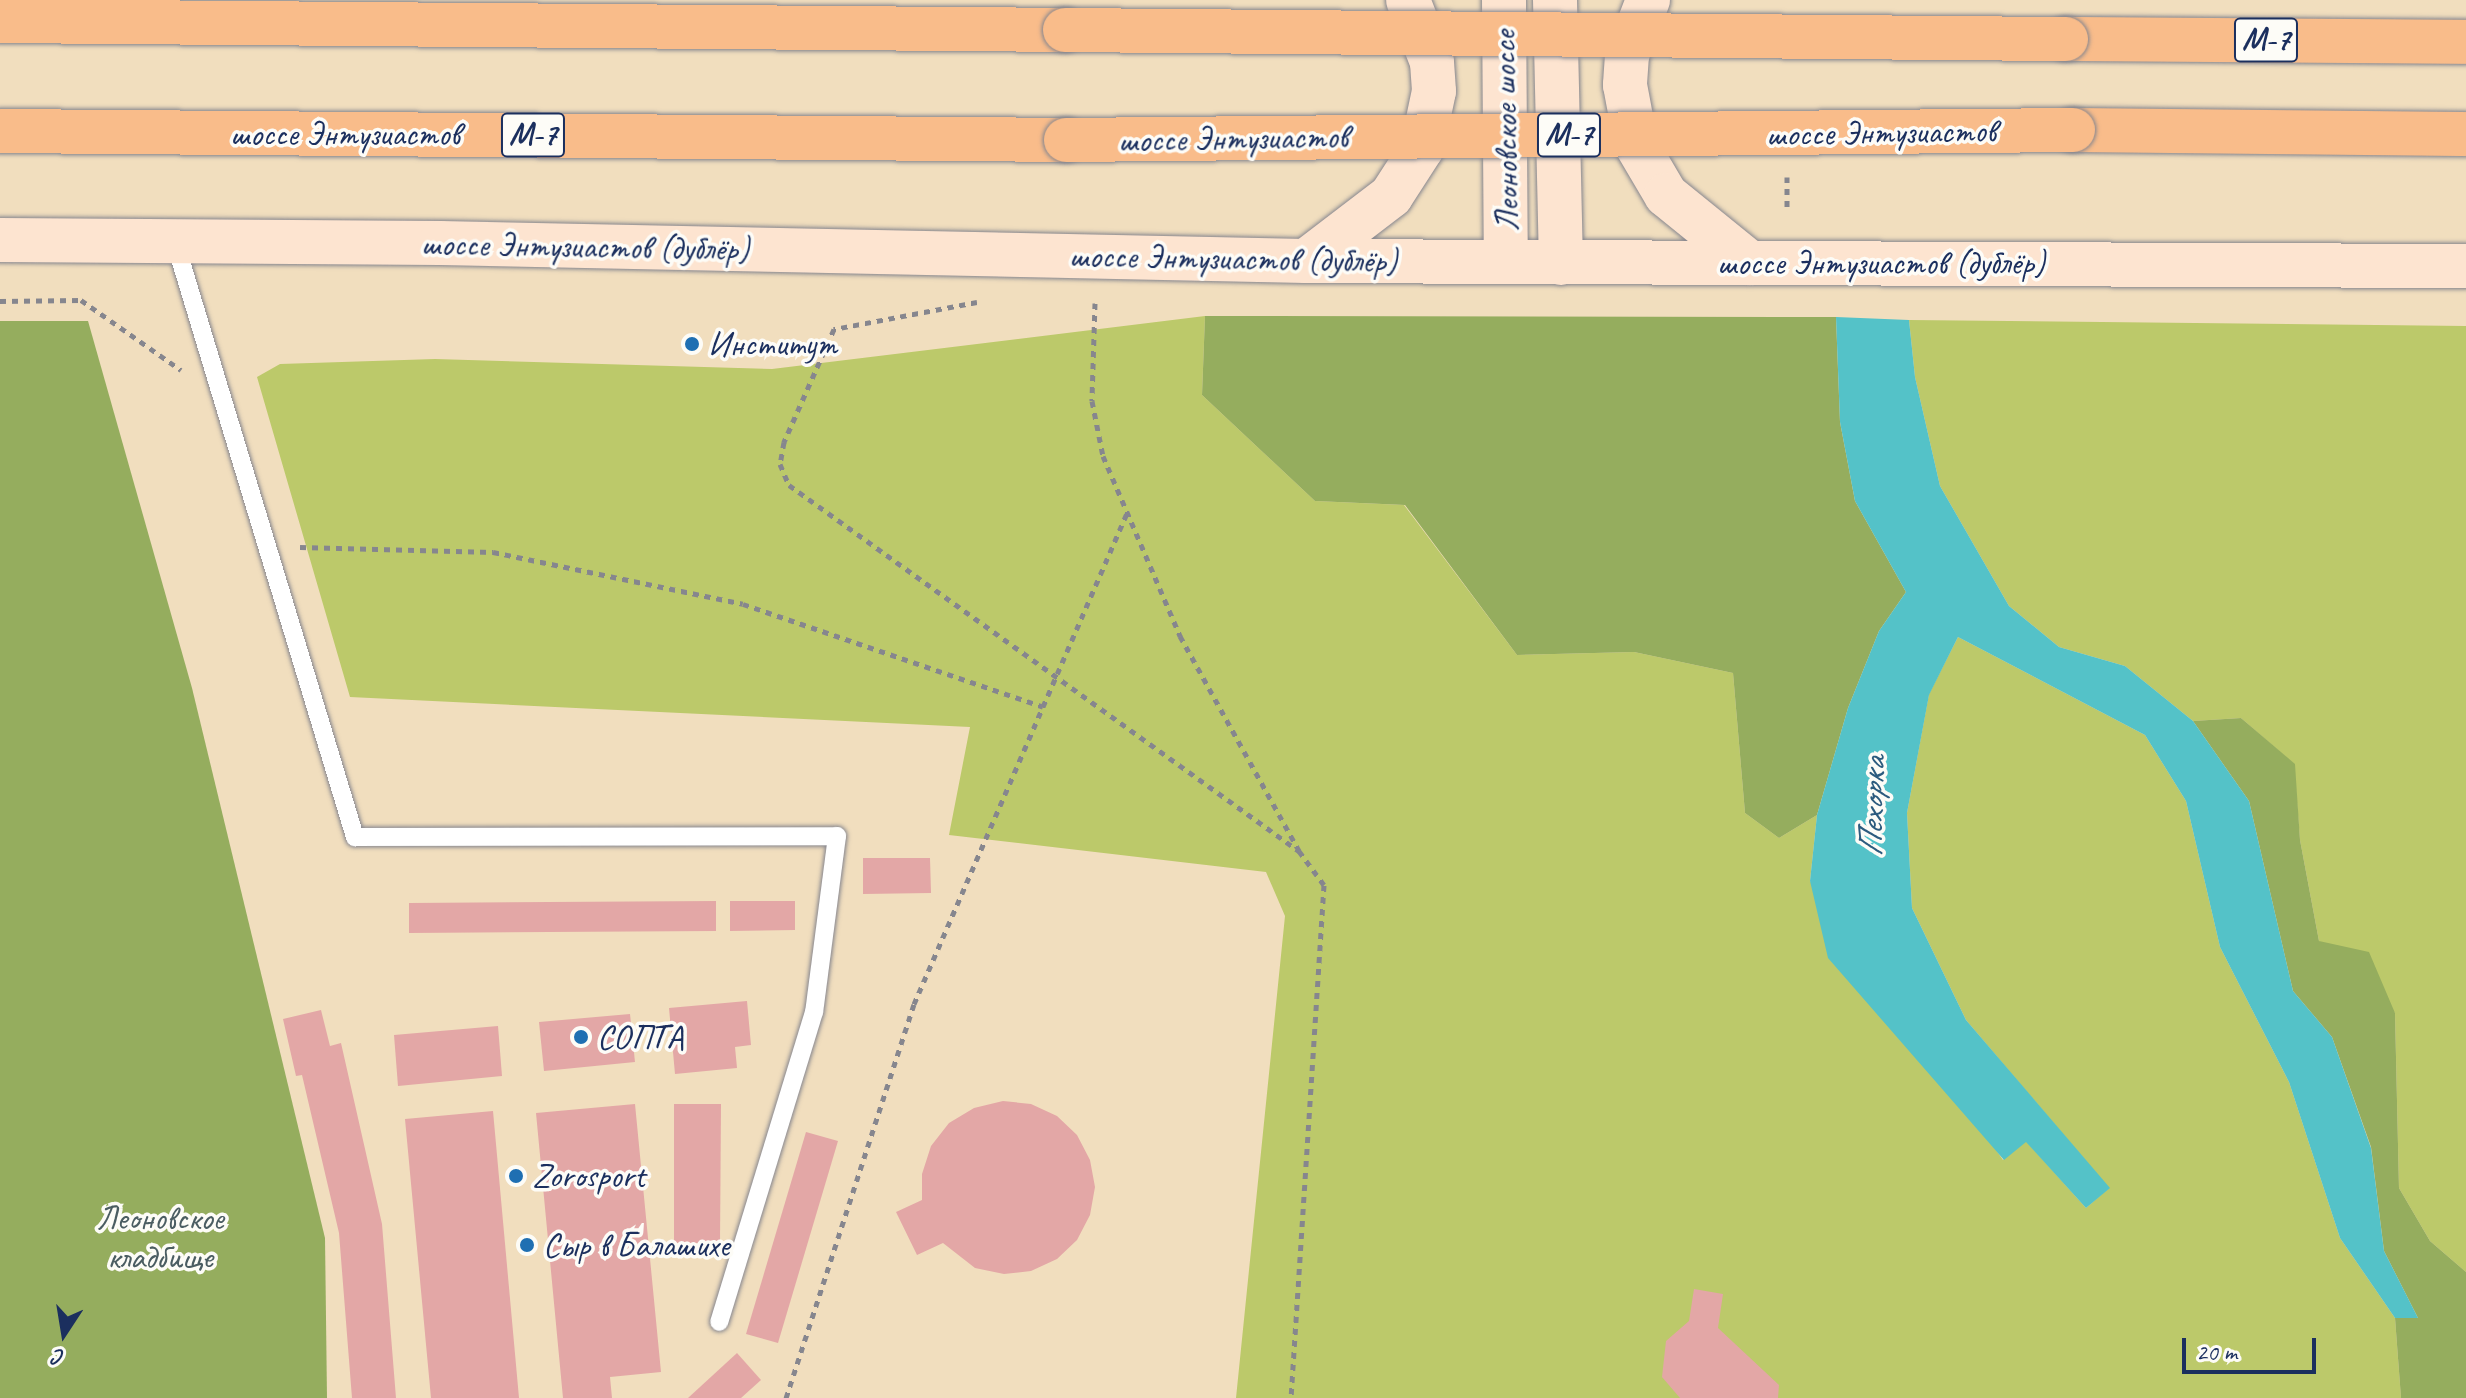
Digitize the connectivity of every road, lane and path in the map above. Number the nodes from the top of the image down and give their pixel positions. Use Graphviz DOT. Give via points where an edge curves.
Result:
graph roads {
  1 [pos="1408,0"];
  2 [pos="1504,0"];
  3 [pos="1555,0"];
  4 [pos="1648,0"];
  5 [pos="0,21"];
  6 [pos="2466,42"];
  7 [pos="0,131"];
  8 [pos="2466,134"];
  9 [pos="0,240"];
  10 [pos="175,242"];
  11 [pos="1306,261"];
  12 [pos="1506,262"];
  13 [pos="1561,263"];
  14 [pos="1750,263"];
  15 [pos="2466,266"];
  16 [pos="0,301"];
  17 [pos="1095,303"];
  18 [pos="834,329"];
  19 [pos="222,398"];
  20 [pos="1127,513"];
  21 [pos="267,547"];
  22 [pos="1059,677"];
  23 [pos="1043,707"];
  24 [pos="1299,851"];
  25 [pos="719,1322"];
  26 [pos="786,1398"];
  27 [pos="1291,1398"];
  1 -- 11 [label="main road" via="1432,62 1434,91 1422,148 1391,196"];
  2 -- 12 [label="main road, Леоновское шоссе"];
  3 -- 13 [label="main road, Леоновское шоссе"];
  4 -- 14 [label="main road" via="1635,26 1626,70 1636,144 1666,195"];
  5 -- 6 [label="highway, М-7, bridge"];
  7 -- 8 [label="highway, шоссе Энтузиастов / М-7, bridge" via="1066,140 2073,130"];
  9 -- 10 [label="main road, шоссе Энтузиастов (дублёр)"];
  10 -- 11 [label="main road, шоссе Энтузиастов (дублёр)"];
  10 -- 19 [label="lane"];
  11 -- 12 [label="main road, шоссе Энтузиастов (дублёр)"];
  12 -- 13 [label="main road, шоссе Энтузиастов (дублёр)"];
  13 -- 14 [label="main road, шоссе Энтузиастов (дублёр)"];
  14 -- 15 [label="main road, шоссе Энтузиастов (дублёр)"];
  16 -- 19 [label="path" via="81,300"];
  17 -- 20 [label="path" via="1092,401 1103,456"];
  18 -- 22 [label="path" via="784,442 780,464 789,485"];
  19 -- 21 [label="lane"];
  20 -- 22 [label="path"];
  20 -- 24 [label="path" via="1180,636"];
  21 -- 23 [label="path" via="493,552 743,604"];
  21 -- 25 [label="lane" via="355,837 837,836 814,1012"];
  22 -- 23 [label="path"];
  22 -- 24 [label="path"];
  23 -- 26 [label="path" via="914,1004"];
  24 -- 27 [label="path" via="1324,885"];
}
